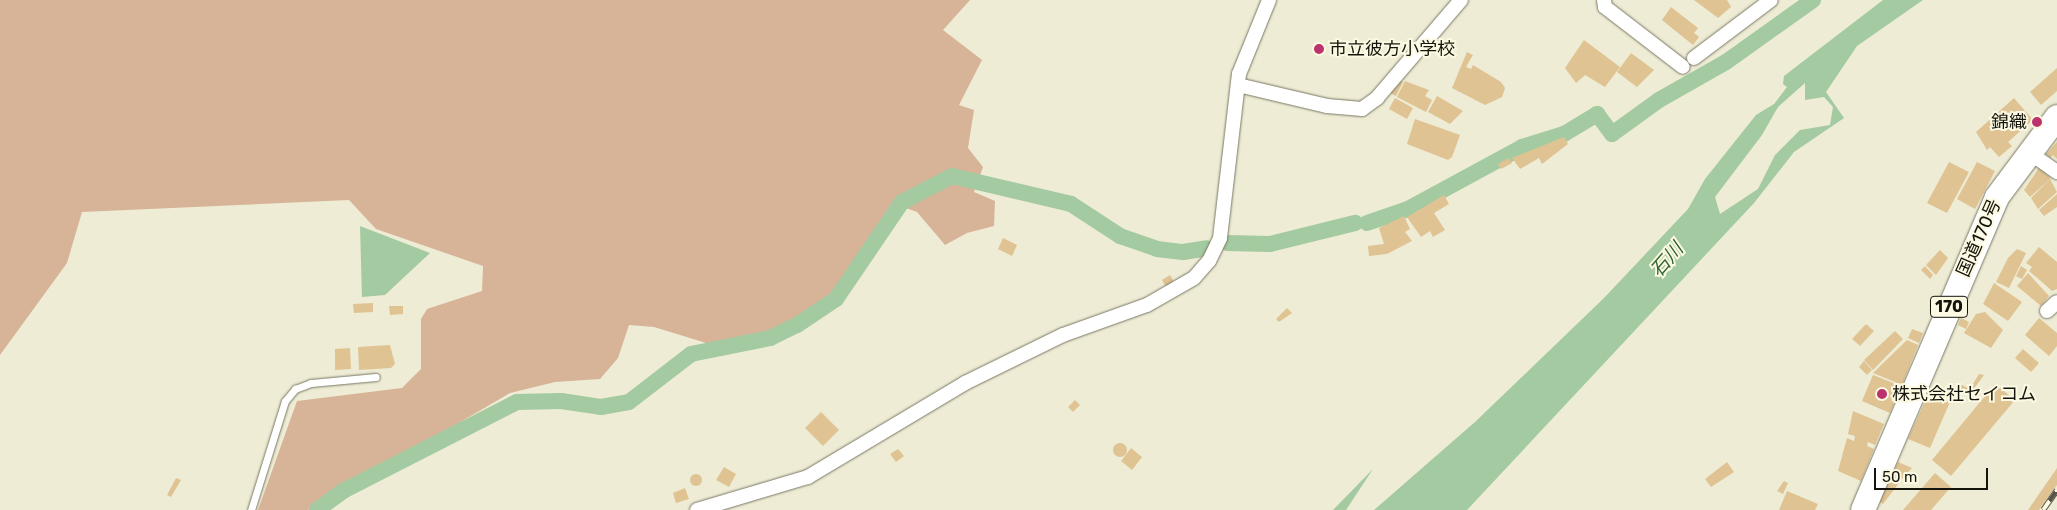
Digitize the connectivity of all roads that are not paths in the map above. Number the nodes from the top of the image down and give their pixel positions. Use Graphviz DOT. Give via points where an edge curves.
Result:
graph roads {
  1 [pos="1269,0"];
  2 [pos="1461,0"];
  3 [pos="1604,0"];
  4 [pos="1770,0"];
  5 [pos="1238,85"];
  6 [pos="2057,117"];
  7 [pos="2027,151"];
  8 [pos="2057,172"];
  9 [pos="376,377"];
  10 [pos="251,510"];
  11 [pos="697,510"];
  12 [pos="1863,510"];
  1 -- 5 [label="street" via="1249,41"];
  2 -- 5 [label="street" via="1377,98 1362,109 1327,106"];
  3 -- 4 [label="street" via="1605,6 1688,63"];
  5 -- 11 [label="street" via="1220,238 1209,261 1194,278 1147,305 1063,335 965,383 808,477"];
  6 -- 7 [label="highway, 国道170号 / 170"];
  7 -- 8 [label="street"];
  7 -- 12 [label="highway, 国道170号 / 170" via="1997,197 1980,233"];
  9 -- 10 [label="lane" via="311,383 294,389 285,401"];
}
